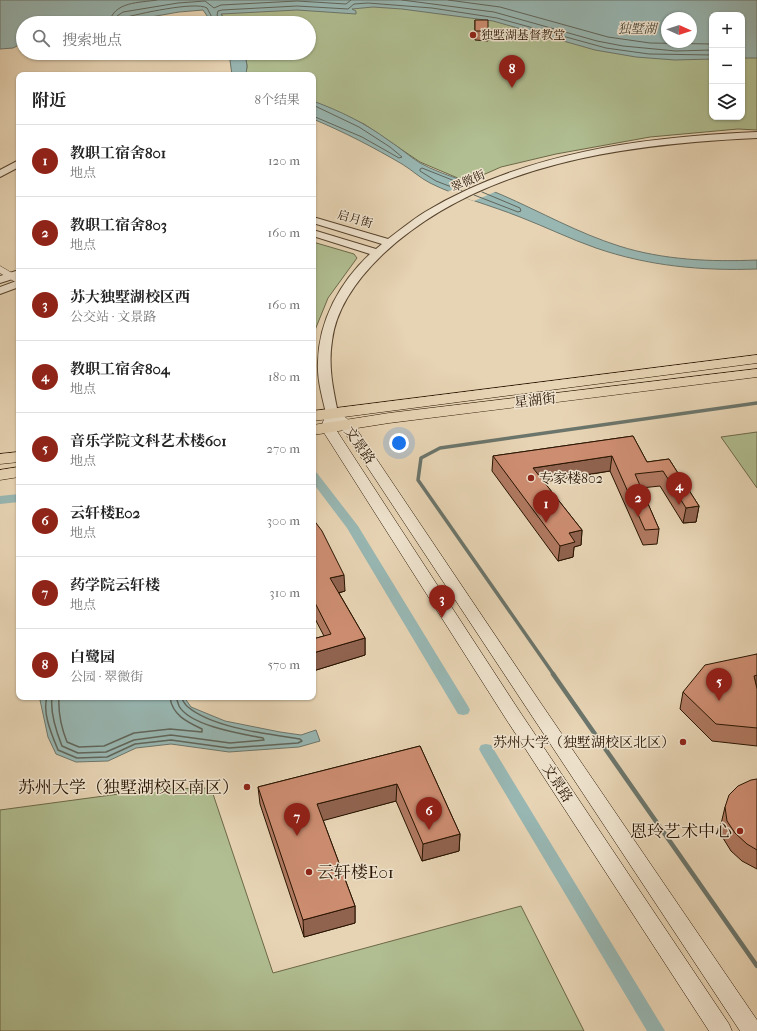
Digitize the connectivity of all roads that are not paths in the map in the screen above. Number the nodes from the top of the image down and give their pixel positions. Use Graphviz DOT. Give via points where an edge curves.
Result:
graph roads {
  1 [pos="757,135"];
  2 [pos="16,165"];
  3 [pos="0,174"];
  4 [pos="16,175"];
  5 [pos="0,184"];
  6 [pos="316,221"];
  7 [pos="316,234"];
  8 [pos="390,242"];
  9 [pos="377,253"];
  10 [pos="0,269"];
  11 [pos="16,277"];
  12 [pos="16,278"];
  13 [pos="16,279"];
  14 [pos="0,280"];
  15 [pos="0,291"];
  16 [pos="757,359"];
  17 [pos="757,373"];
  18 [pos="324,424"];
  19 [pos="346,424"];
  20 [pos="16,457"];
  21 [pos="0,459"];
  22 [pos="16,472"];
  23 [pos="0,475"];
  24 [pos="721,1031"];
  25 [pos="752,1031"];
  1 -- 8 [label="street, 翠微街" via="675,140 607,150 544,166 485,186 458,199 420,220"];
  2 -- 3 [label="street"];
  4 -- 5 [label="street"];
  6 -- 8 [label="street, 启月街"];
  7 -- 9 [label="street, 启月街"];
  8 -- 9 [label="street, 翠微街"];
  9 -- 18 [label="street, 翠微街" via="348,286 329,324 325,345"];
  10 -- 11 [label="street"];
  12 -- 14 [label="street"];
  13 -- 15 [label="street"];
  16 -- 18 [label="main road, 星湖街"];
  17 -- 19 [label="main road, 星湖街"];
  18 -- 19 [label="main road, 星湖街"];
  18 -- 24 [label="main road, 文景路"];
  19 -- 25 [label="main road, 文景路"];
  20 -- 21 [label="main road"];
  22 -- 23 [label="main road"];
}
